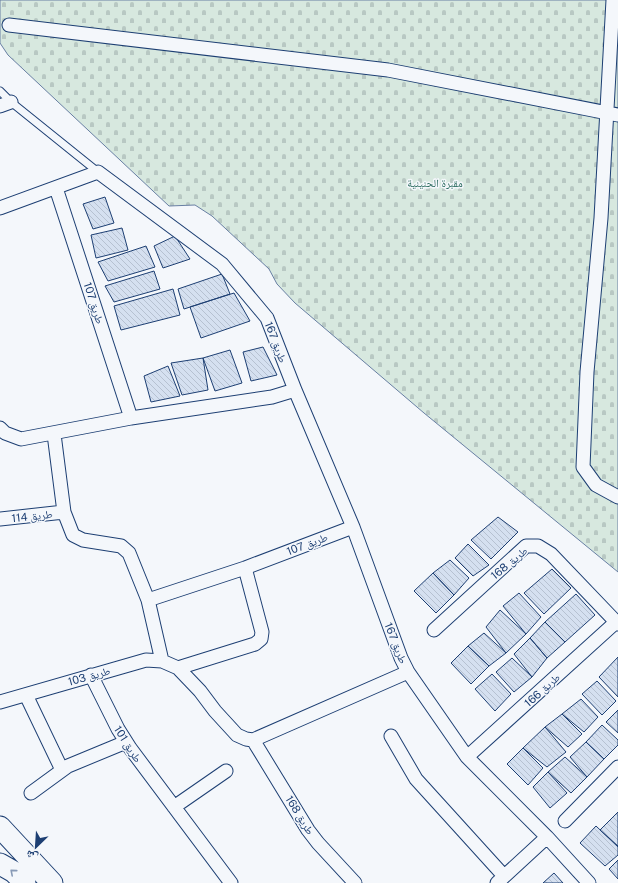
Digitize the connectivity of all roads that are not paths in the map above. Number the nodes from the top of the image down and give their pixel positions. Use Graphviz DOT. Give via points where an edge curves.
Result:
graph roads {
  1 [pos="613,0"];
  2 [pos="9,24"];
  3 [pos="0,91"];
  4 [pos="5,104"];
  5 [pos="613,114"];
  6 [pos="98,172"];
  7 [pos="56,188"];
  8 [pos="0,208"];
  9 [pos="295,390"];
  10 [pos="132,418"];
  11 [pos="0,428"];
  12 [pos="54,434"];
  13 [pos="618,497"];
  14 [pos="64,512"];
  15 [pos="0,519"];
  16 [pos="353,527"];
  17 [pos="245,568"];
  18 [pos="148,600"];
  19 [pos="617,623"];
  20 [pos="434,630"];
  21 [pos="162,661"];
  22 [pos="178,668"];
  23 [pos="408,672"];
  24 [pos="91,675"];
  25 [pos="26,695"];
  26 [pos="0,702"];
  27 [pos="391,736"];
  28 [pos="253,740"];
  29 [pos="126,742"];
  30 [pos="468,757"];
  31 [pos="618,767"];
  32 [pos="62,770"];
  33 [pos="226,771"];
  34 [pos="31,793"];
  35 [pos="174,807"];
  36 [pos="565,821"];
  37 [pos="0,827"];
  38 [pos="547,837"];
  39 [pos="0,864"];
  40 [pos="500,880"];
  41 [pos="24,883"];
  42 [pos="52,883"];
  43 [pos="231,883"];
  44 [pos="355,883"];
  45 [pos="589,883"];
  1 -- 5 [label="street"];
  2 -- 5 [label="street" via="388,70"];
  3 -- 4 [label="lane"];
  4 -- 6 [label="lane"];
  5 -- 13 [label="street" via="587,372 584,467 596,485"];
  6 -- 7 [label="street"];
  6 -- 9 [label="street, طريق 167" via="222,264 267,318"];
  7 -- 8 [label="street"];
  7 -- 10 [label="street, طريق 107"];
  9 -- 10 [label="street" via="272,397"];
  9 -- 16 [label="street, طريق 167"];
  10 -- 12 [label="street"];
  11 -- 12 [label="street" via="4,433 21,439"];
  12 -- 14 [label="street"];
  14 -- 15 [label="street, طريق 114"];
  14 -- 18 [label="street" via="73,535 121,546 129,553"];
  16 -- 17 [label="street, طريق 107"];
  16 -- 23 [label="street, طريق 167"];
  17 -- 18 [label="street, طريق 107"];
  17 -- 22 [label="street" via="262,632 261,639 255,644"];
  18 -- 21 [label="street"];
  19 -- 20 [label="street, طريق 168" via="551,554 538,546 526,546"];
  19 -- 30 [label="street, طريق 166"];
  21 -- 22 [label="street, طريق 103"];
  21 -- 24 [label="street, طريق 103" via="146,660"];
  22 -- 28 [label="street" via="237,735"];
  23 -- 28 [label="street, طريق 167"];
  23 -- 30 [label="street, طريق 167"];
  24 -- 25 [label="street, طريق 103"];
  24 -- 29 [label="street, طريق 101"];
  25 -- 26 [label="street, طريق 103"];
  25 -- 32 [label="street"];
  27 -- 40 [label="street" via="416,779"];
  28 -- 44 [label="street, طريق 168" via="308,830"];
  29 -- 32 [label="street"];
  29 -- 35 [label="street, طريق 101"];
  30 -- 38 [label="street, طريق 167"];
  31 -- 36 [label="street"];
  32 -- 34 [label="street"];
  33 -- 35 [label="street"];
  35 -- 43 [label="street, طريق 101"];
  37 -- 42 [label="main road"];
  38 -- 40 [label="street"];
  38 -- 45 [label="street, طريق 167"];
  41 -- 39 [label="main road, one-way" via="14,872"];
}
